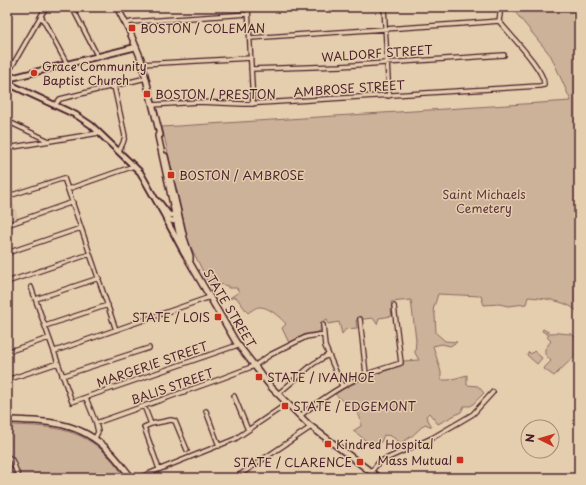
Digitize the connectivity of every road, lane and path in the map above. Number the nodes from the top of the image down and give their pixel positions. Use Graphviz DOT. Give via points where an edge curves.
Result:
graph roads {
  1 [pos="46,7"];
  2 [pos="72,7"];
  3 [pos="117,7"];
  4 [pos="248,7"];
  5 [pos="384,7"];
  6 [pos="501,7"];
  7 [pos="248,14"];
  8 [pos="41,16"];
  9 [pos="499,20"];
  10 [pos="126,24"];
  11 [pos="385,28"];
  12 [pos="250,38"];
  13 [pos="136,47"];
  14 [pos="504,55"];
  15 [pos="98,57"];
  16 [pos="251,58"];
  17 [pos="387,63"];
  18 [pos="67,64"];
  19 [pos="142,64"];
  20 [pos="251,69"];
  21 [pos="7,75"];
  22 [pos="146,78"];
  23 [pos="7,79"];
  24 [pos="7,83"];
  25 [pos="114,86"];
  26 [pos="389,96"];
  27 [pos="253,104"];
  28 [pos="55,105"];
  29 [pos="152,105"];
  30 [pos="7,120"];
  31 [pos="99,133"];
  32 [pos="50,141"];
  33 [pos="7,148"];
  34 [pos="119,151"];
  35 [pos="134,166"];
  36 [pos="68,189"];
  37 [pos="12,194"];
  38 [pos="154,196"];
  39 [pos="73,202"];
  40 [pos="164,216"];
  41 [pos="177,217"];
  42 [pos="7,225"];
  43 [pos="81,228"];
  44 [pos="184,250"];
  45 [pos="7,253"];
  46 [pos="90,254"];
  47 [pos="190,260"];
  48 [pos="99,278"];
  49 [pos="7,282"];
  50 [pos="31,287"];
  51 [pos="210,297"];
  52 [pos="36,299"];
  53 [pos="108,305"];
  54 [pos="394,306"];
  55 [pos="360,319"];
  56 [pos="323,325"];
  57 [pos="45,326"];
  58 [pos="116,330"];
  59 [pos="324,334"];
  60 [pos="49,338"];
  61 [pos="238,345"];
  62 [pos="149,348"];
  63 [pos="55,351"];
  64 [pos="7,352"];
  65 [pos="328,355"];
  66 [pos="58,363"];
  67 [pos="254,366"];
  68 [pos="366,374"];
  69 [pos="62,376"];
  70 [pos="7,380"];
  71 [pos="342,386"];
  72 [pos="493,392"];
  73 [pos="278,394"];
  74 [pos="234,396"];
  75 [pos="86,398"];
  76 [pos="288,403"];
  77 [pos="144,406"];
  78 [pos="206,411"];
  79 [pos="300,416"];
  80 [pos="7,420"];
  81 [pos="96,423"];
  82 [pos="151,424"];
  83 [pos="311,427"];
  84 [pos="248,430"];
  85 [pos="95,438"];
  86 [pos="219,446"];
  87 [pos="187,450"];
  88 [pos="7,456"];
  89 [pos="160,469"];
  90 [pos="371,472"];
  91 [pos="19,478"];
  92 [pos="132,478"];
  93 [pos="138,478"];
  94 [pos="235,478"];
  95 [pos="379,478"];
  1 -- 8 [label="street"];
  2 -- 15 [label="street"];
  3 -- 10 [label="main road"];
  4 -- 7 [label="street"];
  5 -- 11 [label="street"];
  6 -- 9 [label="street"];
  7 -- 10 [label="street"];
  7 -- 12 [label="street"];
  8 -- 18 [label="street"];
  8 -- 21 [label="street"];
  9 -- 11 [label="street"];
  9 -- 26 [label="street, AMBROSE STREET" via="527,53 544,85"];
  10 -- 13 [label="main road"];
  11 -- 12 [label="street"];
  11 -- 17 [label="street"];
  12 -- 16 [label="street"];
  13 -- 15 [label="main road"];
  13 -- 19 [label="main road"];
  14 -- 17 [label="street, WALDORF STREET"];
  15 -- 18 [label="main road"];
  16 -- 19 [label="street"];
  16 -- 20 [label="street"];
  17 -- 20 [label="street, WALDORF STREET"];
  17 -- 26 [label="street"];
  18 -- 23 [label="main road"];
  19 -- 22 [label="main road"];
  20 -- 27 [label="street"];
  22 -- 25 [label="street"];
  22 -- 29 [label="main road"];
  24 -- 28 [label="main road"];
  25 -- 28 [label="street" via="60,99"];
  25 -- 34 [label="street" via="125,136"];
  26 -- 27 [label="street, AMBROSE STREET"];
  27 -- 29 [label="street, AMBROSE STREET" via="198,102"];
  28 -- 31 [label="main road" via="76,115"];
  29 -- 41 [label="main road" via="161,136"];
  30 -- 32 [label="street"];
  31 -- 32 [label="street"];
  31 -- 34 [label="main road"];
  32 -- 33 [label="street"];
  34 -- 35 [label="main road"];
  35 -- 36 [label="street"];
  35 -- 38 [label="main road"];
  36 -- 37 [label="street" via="64,178"];
  36 -- 39 [label="street"];
  38 -- 40 [label="main road"];
  38 -- 41 [label="main road" via="169,215"];
  39 -- 42 [label="street"];
  39 -- 43 [label="street"];
  40 -- 41 [label="main road" via="170,221"];
  40 -- 44 [label="main road"];
  41 -- 44 [label="main road, STATE STREET"];
  41 -- 47 [label="main road, STATE STREET"];
  43 -- 45 [label="street"];
  43 -- 46 [label="street"];
  44 -- 47 [label="main road, STATE STREET"];
  46 -- 48 [label="street"];
  46 -- 49 [label="street"];
  47 -- 51 [label="main road, STATE STREET"];
  48 -- 52 [label="street"];
  48 -- 53 [label="street"];
  50 -- 52 [label="street"];
  51 -- 58 [label="street"];
  51 -- 61 [label="main road, STATE STREET"];
  52 -- 57 [label="street"];
  53 -- 57 [label="street"];
  53 -- 58 [label="street"];
  54 -- 68 [label="street" via="401,363"];
  55 -- 68 [label="street"];
  56 -- 59 [label="street"];
  57 -- 60 [label="street"];
  58 -- 63 [label="street"];
  59 -- 65 [label="street"];
  59 -- 67 [label="street, BALIS STREET" via="306,337"];
  60 -- 63 [label="street"];
  60 -- 64 [label="street"];
  61 -- 67 [label="main road, STATE STREET"];
  61 -- 75 [label="street, MARGERIE STREET"];
  62 -- 69 [label="street"];
  63 -- 66 [label="street"];
  65 -- 71 [label="street"];
  65 -- 73 [label="street"];
  66 -- 69 [label="street"];
  66 -- 70 [label="street"];
  67 -- 73 [label="main road, STATE STREET"];
  67 -- 77 [label="street, BALIS STREET"];
  68 -- 71 [label="street"];
  69 -- 75 [label="street, MARGERIE STREET" via="72,402"];
  71 -- 79 [label="street"];
  72 -- 90 [label="street" via="473,414 432,438 379,462"];
  73 -- 76 [label="main road, STATE STREET"];
  74 -- 84 [label="street"];
  75 -- 81 [label="street"];
  76 -- 79 [label="main road, STATE STREET"];
  76 -- 84 [label="street"];
  77 -- 81 [label="street, BALIS STREET"];
  77 -- 82 [label="street"];
  78 -- 86 [label="street"];
  79 -- 83 [label="main road, STATE STREET"];
  80 -- 85 [label="main road" via="59,423"];
  81 -- 85 [label="street" via="98,432"];
  82 -- 87 [label="street" via="171,420 177,424"];
  82 -- 89 [label="street" via="144,427"];
  83 -- 90 [label="main road, STATE STREET"];
  83 -- 94 [label="street"];
  84 -- 86 [label="street"];
  85 -- 92 [label="main road"];
  86 -- 89 [label="street"];
  88 -- 91 [label="street" via="12,460"];
  89 -- 93 [label="street"];
  90 -- 95 [label="main road, STATE STREET"];
}
